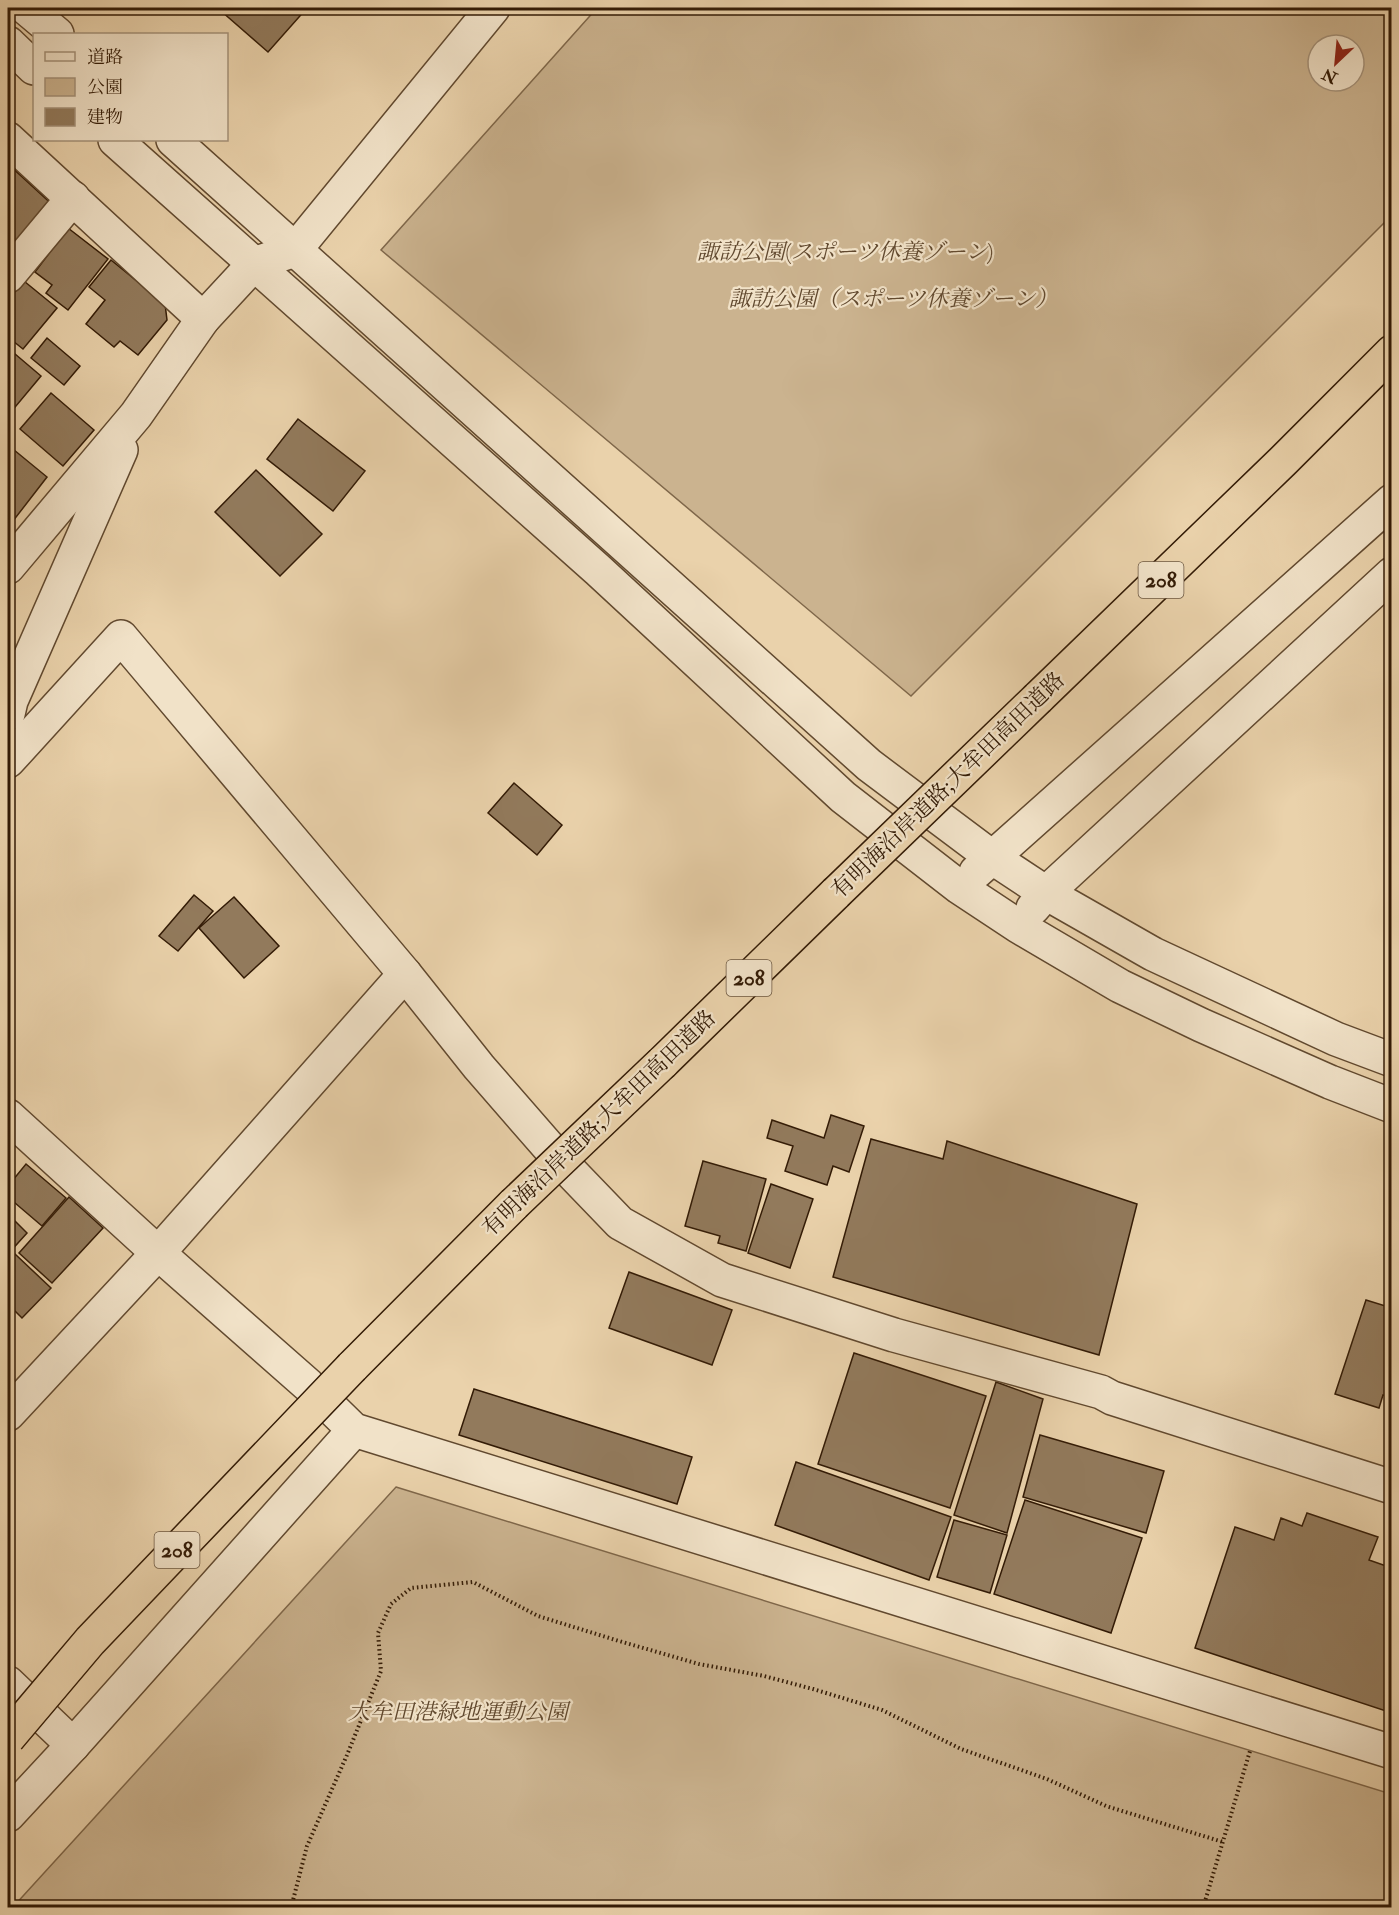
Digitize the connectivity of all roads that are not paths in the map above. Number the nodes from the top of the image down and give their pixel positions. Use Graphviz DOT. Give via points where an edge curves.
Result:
graph roads {
  1 [pos="27,8"];
  2 [pos="493,8"];
  3 [pos="56,33"];
  4 [pos="8,43"];
  5 [pos="33,67"];
  6 [pos="116,141"];
  7 [pos="174,141"];
  8 [pos="26,146"];
  9 [pos="72,198"];
  10 [pos="295,250"];
  11 [pos="254,264"];
  12 [pos="8,276"];
  13 [pos="203,319"];
  14 [pos="1392,327"];
  15 [pos="1392,352"];
  16 [pos="136,416"];
  17 [pos="1283,461"];
  18 [pos="1392,501"];
  19 [pos="11,556"];
  20 [pos="1392,574"];
  21 [pos="8,714"];
  22 [pos="8,761"];
  23 [pos="993,858"];
  24 [pos="959,887"];
  25 [pos="1046,893"];
  26 [pos="1018,926"];
  27 [pos="405,974"];
  28 [pos="1392,1060"];
  29 [pos="1392,1106"];
  30 [pos="8,1116"];
  31 [pos="158,1253"];
  32 [pos="8,1414"];
  33 [pos="354,1430"];
  34 [pos="1392,1487"];
  35 [pos="8,1683"];
  36 [pos="8,1738"];
  37 [pos="73,1745"];
  38 [pos="1392,1752"];
  39 [pos="8,1815"];
  1 -- 3 [label="street"];
  2 -- 10 [label="street"];
  4 -- 5 [label="street"];
  6 -- 11 [label="street"];
  7 -- 10 [label="street"];
  8 -- 9 [label="street"];
  9 -- 12 [label="street"];
  9 -- 13 [label="street"];
  10 -- 11 [label="street"];
  10 -- 23 [label="street" via="869,765"];
  11 -- 13 [label="street"];
  11 -- 24 [label="street" via="598,570 843,797"];
  13 -- 16 [label="street"];
  14 -- 17 [label="highway, 208"];
  15 -- 17 [label="highway, 有明海沿岸道路;大牟田高田道路 / 208"];
  16 -- 19 [label="street"];
  16 -- 21 [label="street"];
  17 -- 36 [label="highway, 有明海沿岸道路;大牟田高田道路 / 208, bridge" via="514,1204 90,1641"];
  18 -- 23 [label="street"];
  20 -- 25 [label="street"];
  22 -- 27 [label="street" via="121,637"];
  23 -- 24 [label="street"];
  23 -- 25 [label="street"];
  24 -- 26 [label="street"];
  25 -- 26 [label="street"];
  25 -- 28 [label="street" via="1153,954 1336,1039"];
  26 -- 29 [label="street" via="1120,986 1201,1025"];
  27 -- 31 [label="street"];
  27 -- 34 [label="street" via="479,1068 620,1223 722,1280 894,1335 1101,1392"];
  30 -- 31 [label="street"];
  31 -- 32 [label="street"];
  31 -- 33 [label="street"];
  33 -- 37 [label="street"];
  33 -- 38 [label="street"];
  35 -- 37 [label="street"];
  37 -- 39 [label="street"];
}
